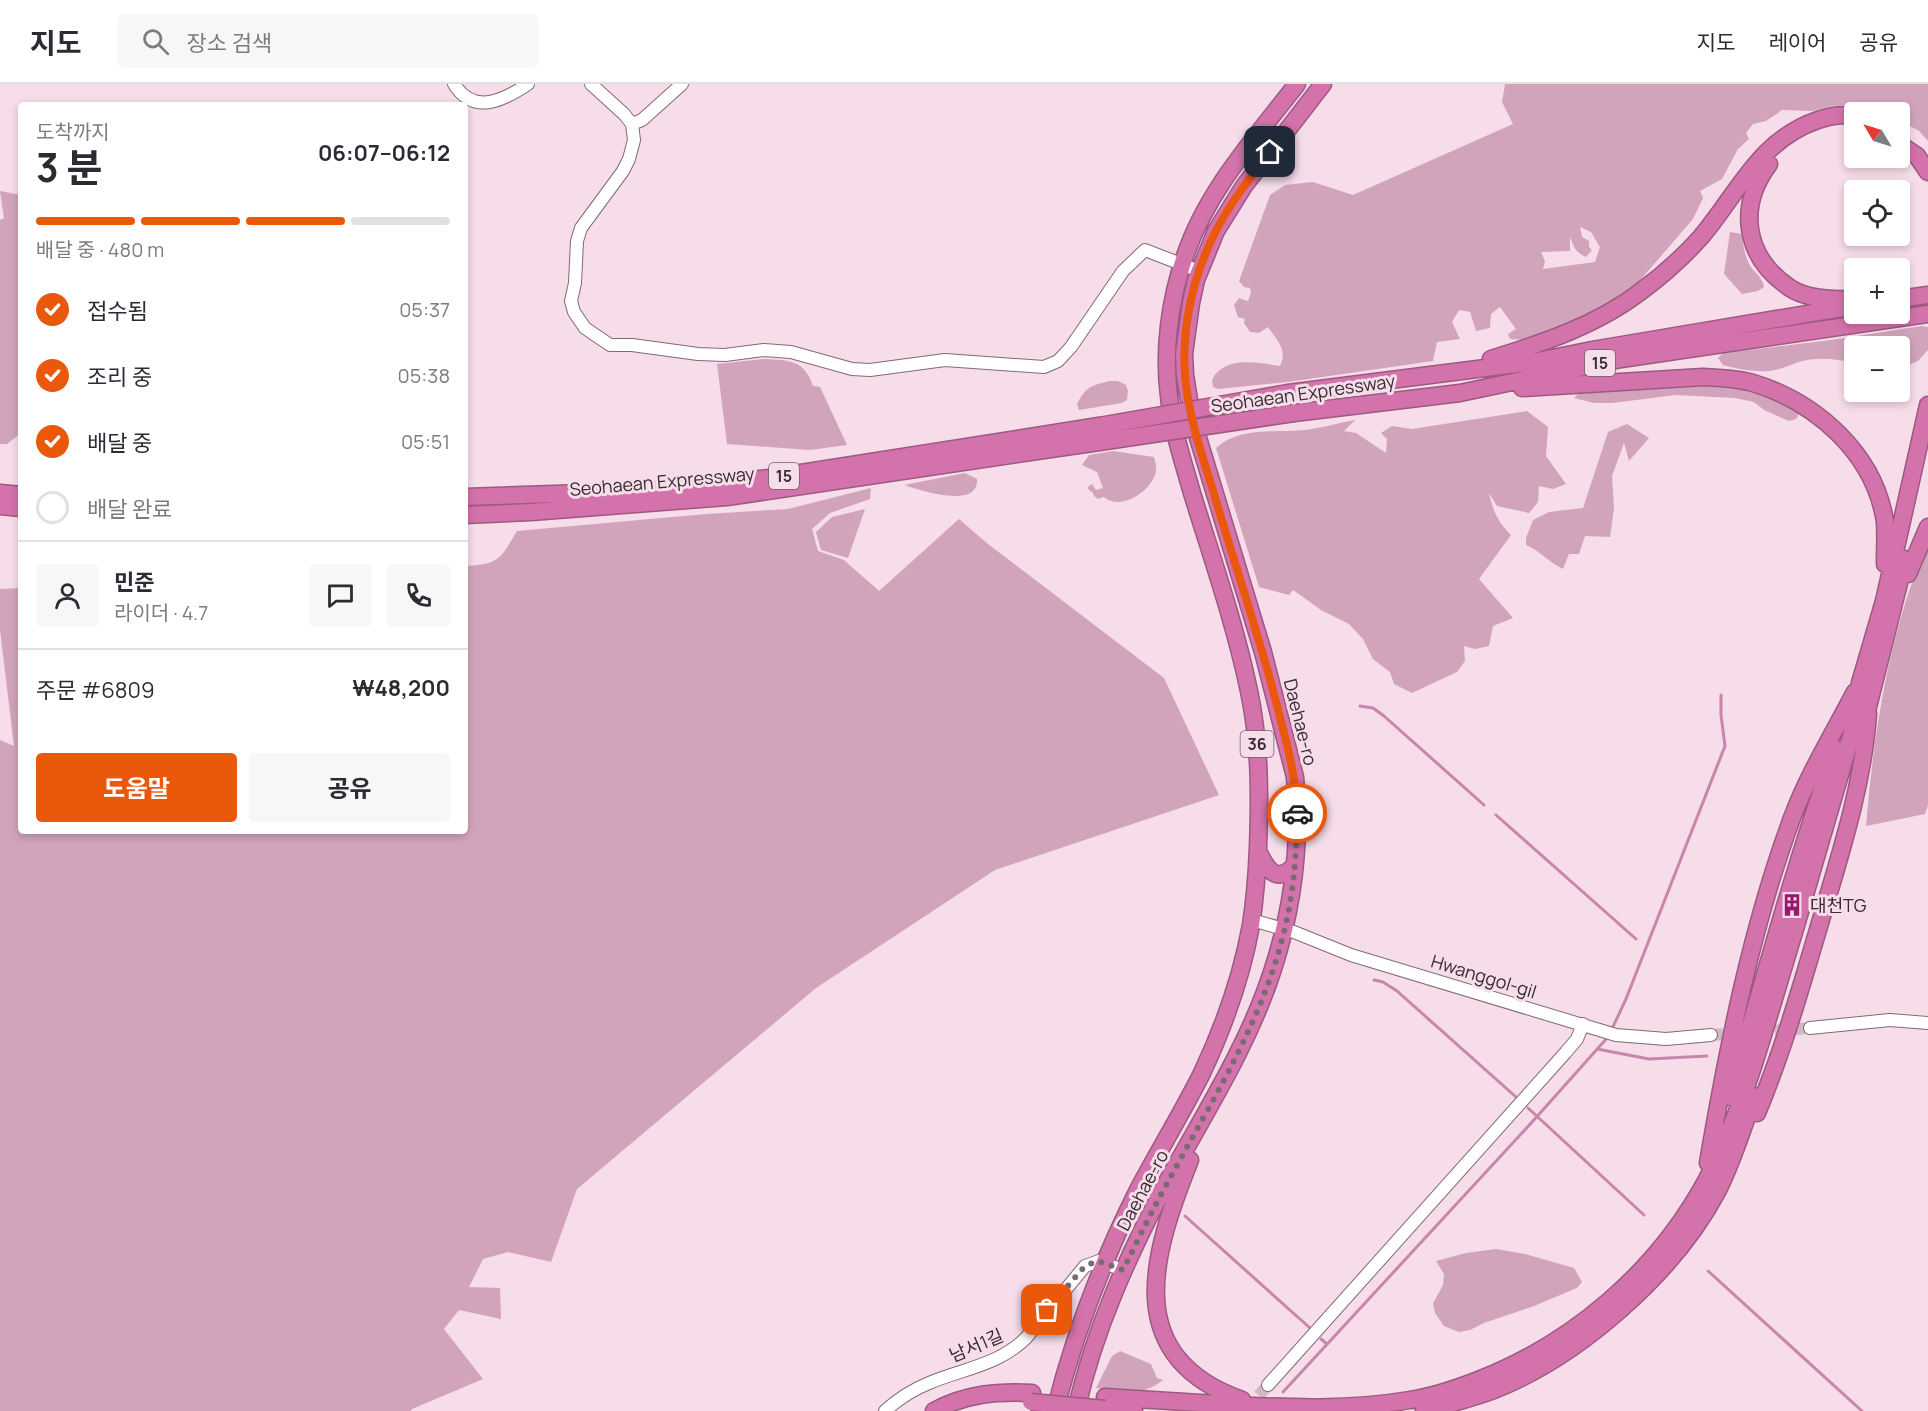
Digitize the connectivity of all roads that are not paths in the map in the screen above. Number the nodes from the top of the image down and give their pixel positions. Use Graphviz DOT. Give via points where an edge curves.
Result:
graph roads {
  1 [pos="454,84"];
  2 [pos="528,84"];
  3 [pos="591,84"];
  4 [pos="682,84"];
  5 [pos="1297,84"];
  6 [pos="1323,84"];
  7 [pos="1844,116"];
  8 [pos="632,124"];
  9 [pos="1844,126"];
  10 [pos="1910,139"];
  11 [pos="1910,151"];
  12 [pos="1928,156"];
  13 [pos="1928,172"];
  14 [pos="1182,264"];
  15 [pos="1199,271"];
  16 [pos="1928,295"];
  17 [pos="1910,297"];
  18 [pos="1844,299"];
  19 [pos="1844,308"];
  20 [pos="1928,314"];
  21 [pos="1455,371"];
  22 [pos="1460,393"];
  23 [pos="1928,405"];
  24 [pos="1099,434"];
  25 [pos="1928,456"];
  26 [pos="0,493"];
  27 [pos="18,495"];
  28 [pos="468,497"];
  29 [pos="0,506"];
  30 [pos="18,508"];
  31 [pos="468,515"];
  32 [pos="1928,527"];
  33 [pos="1889,603"];
  34 [pos="1860,683"];
  35 [pos="1258,850"];
  36 [pos="1294,866"];
  37 [pos="1252,920"];
  38 [pos="1284,929"];
  39 [pos="1232,994"];
  40 [pos="1262,1000"];
  41 [pos="1928,1023"];
  42 [pos="1583,1024"];
  43 [pos="1810,1028"];
  44 [pos="1711,1035"];
  45 [pos="1217,1092"];
  46 [pos="1712,1185"];
  47 [pos="1104,1262"];
  48 [pos="1123,1270"];
  49 [pos="1268,1385"];
  50 [pos="1031,1398"];
  51 [pos="1105,1403"];
  52 [pos="1260,1406"];
  53 [pos="885,1411"];
  54 [pos="934,1411"];
  55 [pos="953,1411"];
  56 [pos="1054,1411"];
  57 [pos="1076,1411"];
  58 [pos="1134,1411"];
  59 [pos="1424,1411"];
  1 -- 2 [label="street" via="473,101 488,104"];
  3 -- 8 [label="street"];
  4 -- 8 [label="street" via="642,120"];
  5 -- 14 [label="highway, Daehae-ro / 36" via="1219,186"];
  6 -- 15 [label="highway, Daehae-ro / 36" via="1228,210"];
  7 -- 21 [label="highway" via="1802,126 1780,139 1762,156 1700,237 1670,269 1638,294 1570,332"];
  8 -- 14 [label="street" via="634,140 629,159 581,228 571,301 585,328 610,345 698,354 790,352 870,370 945,360 1044,367 1058,361 1071,347 1123,271 1145,250"];
  9 -- 18 [label="highway" via="1808,134 1772,160 1759,178 1749,205 1749,226 1769,269 1791,288 1811,296"];
  10 -- 12 [label="highway"];
  11 -- 13 [label="highway"];
  14 -- 15 [label="street"];
  14 -- 35 [label="highway, Daehae-ro / 36" via="1173,297 1167,350 1169,398 1178,446 1249,692 1260,779"];
  15 -- 36 [label="highway, Daehae-ro / 36" via="1184,354 1188,397 1290,751 1297,796"];
  16 -- 17 [label="highway"];
  19 -- 21 [label="highway, Seohaean Expressway / 15" via="1533,362"];
  20 -- 22 [label="highway, Seohaean Expressway / 15" via="1621,359"];
  21 -- 24 [label="highway, Seohaean Expressway / 15, bridge" via="1288,393"];
  22 -- 24 [label="highway, Seohaean Expressway / 15, bridge"];
  22 -- 33 [label="highway" via="1703,377 1751,382 1778,392 1802,405 1844,438 1870,476 1884,522"];
  23 -- 33 [label="highway"];
  24 -- 28 [label="highway, Seohaean Expressway / 15" via="645,491"];
  24 -- 31 [label="highway, Seohaean Expressway / 15" via="727,497"];
  25 -- 33 [label="highway"];
  26 -- 27 [label="highway"];
  29 -- 30 [label="highway"];
  32 -- 33 [label="highway"];
  33 -- 34 [label="highway"];
  33 -- 46 [label="highway" via="1869,706 1768,1052 1743,1130"];
  34 -- 46 [label="highway" via="1850,744 1772,1006"];
  34 -- 46 [label="highway" via="1793,816 1780,854 1735,1014"];
  35 -- 36 [label="highway" via="1273,872 1287,874"];
  35 -- 37 [label="highway, Daehae-ro / 36"];
  36 -- 38 [label="highway, Daehae-ro / 36"];
  37 -- 38 [label="street, Hwanggol-gil"];
  37 -- 39 [label="highway, Daehae-ro / 36"];
  38 -- 40 [label="highway, Daehae-ro / 36"];
  38 -- 42 [label="street, Hwanggol-gil" via="1351,955"];
  39 -- 40 [label="highway" via="1250,988"];
  39 -- 47 [label="highway, Daehae-ro / 36" via="1200,1076"];
  40 -- 45 [label="highway, Daehae-ro / 36"];
  41 -- 43 [label="street" via="1890,1020"];
  42 -- 44 [label="street, Hwanggol-gil" via="1610,1033 1666,1039"];
  42 -- 49 [label="street" via="1566,1052"];
  45 -- 48 [label="highway, Daehae-ro / 36"];
  45 -- 52 [label="highway" via="1164,1233 1155,1296 1166,1340 1184,1365 1225,1394"];
  46 -- 52 [label="highway" via="1656,1254 1613,1297 1569,1333 1505,1370 1412,1400 1333,1409"];
  46 -- 59 [label="highway" via="1705,1212 1648,1284 1577,1345 1495,1389"];
  47 -- 48 [label="street"];
  47 -- 53 [label="street, 남서1길" via="1085,1266 1015,1349 921,1387"];
  47 -- 56 [label="highway, Daehae-ro / 36" via="1073,1344"];
  48 -- 57 [label="highway, Daehae-ro / 36" via="1096,1340"];
  50 -- 51 [label="highway, bridge"];
  50 -- 54 [label="highway" via="1011,1392 984,1394 956,1400"];
  50 -- 55 [label="highway" via="985,1402"];
  51 -- 52 [label="highway"];
  51 -- 58 [label="highway"];
}
